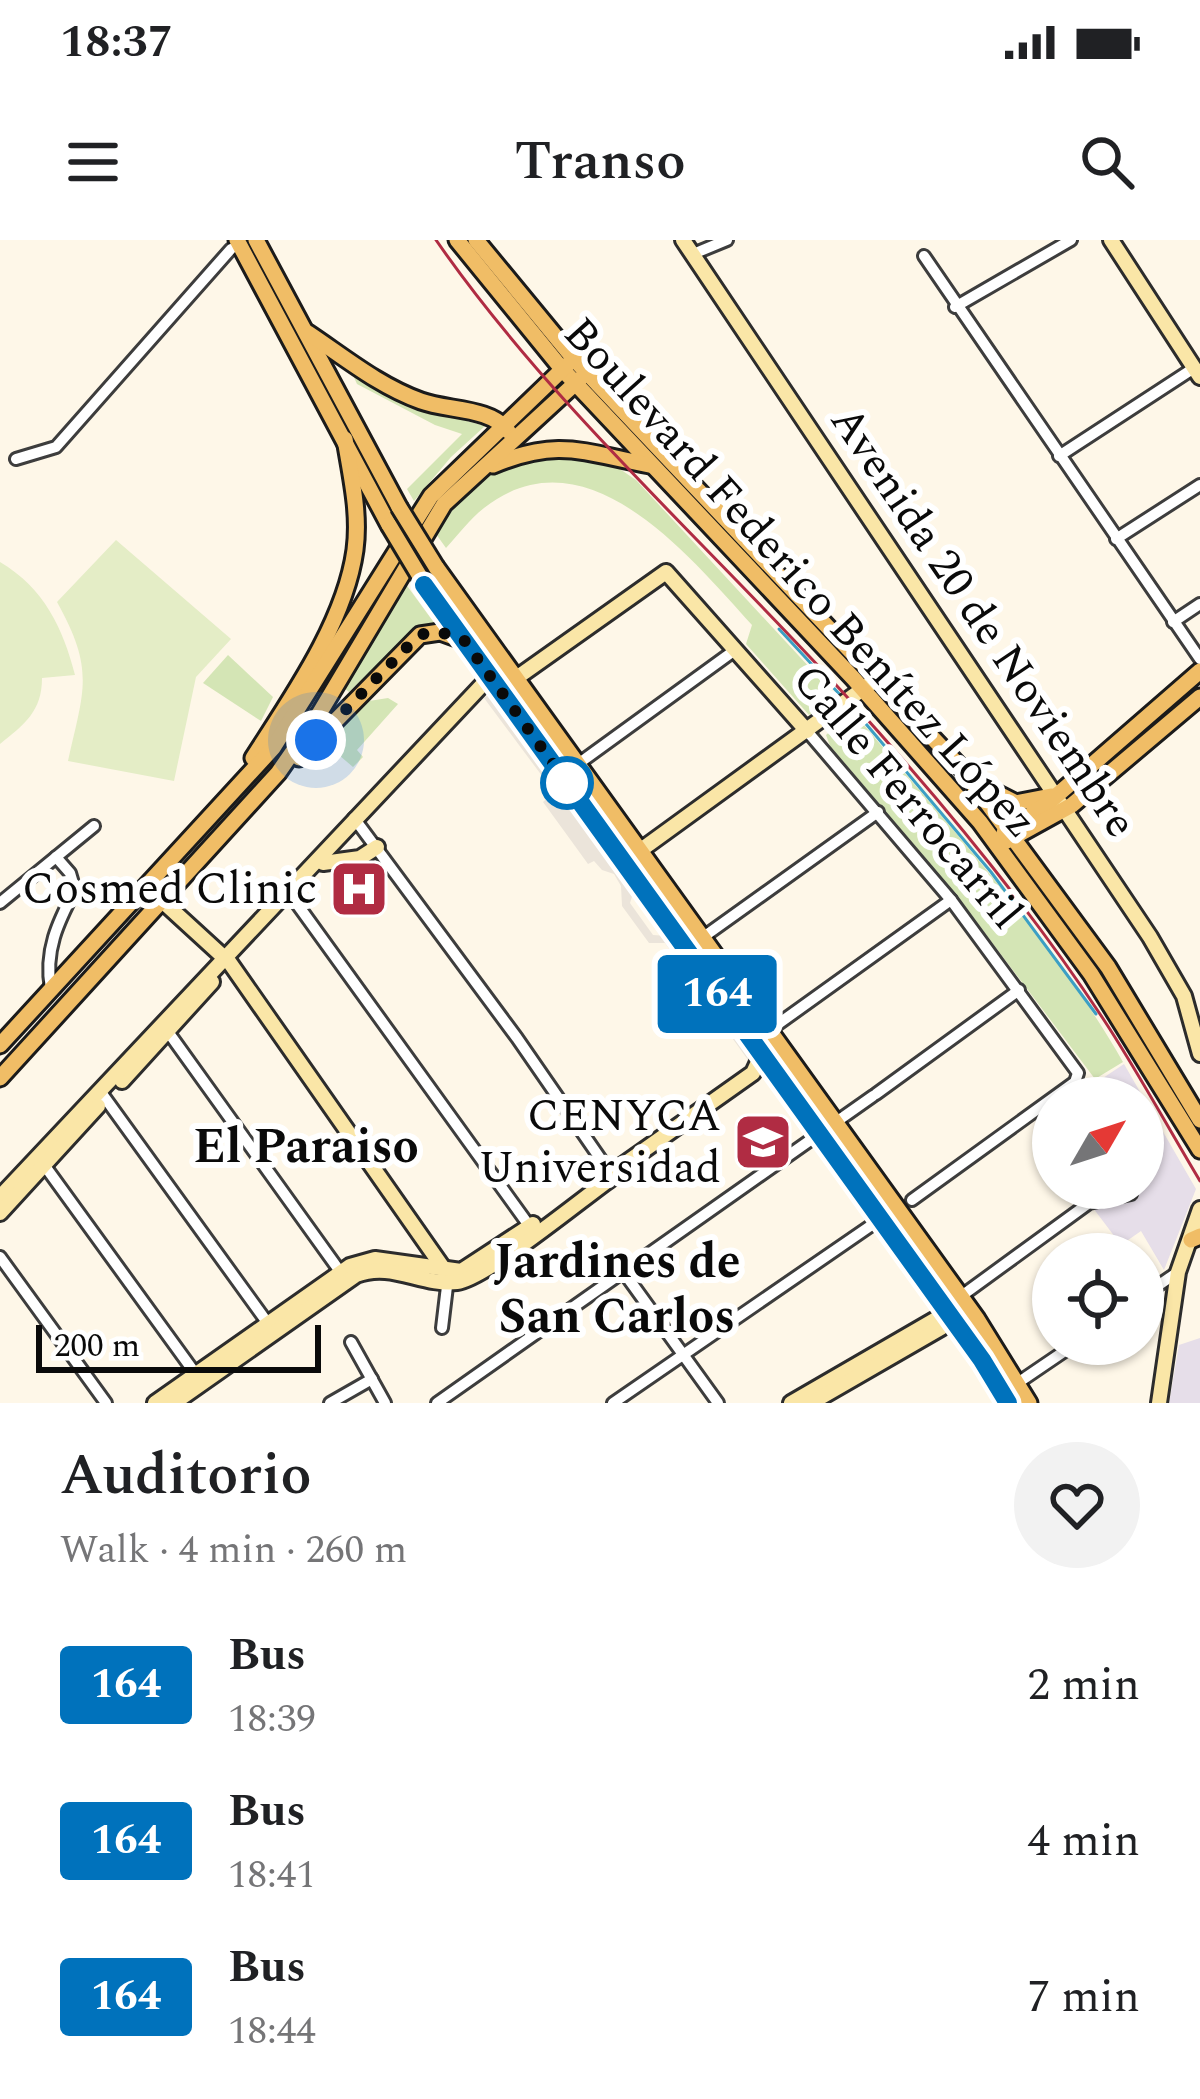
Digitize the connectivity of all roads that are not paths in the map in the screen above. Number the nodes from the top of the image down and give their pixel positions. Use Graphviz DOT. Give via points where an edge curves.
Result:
graph roads {
  1 [pos="256,240"];
  2 [pos="458,240"];
  3 [pos="476,240"];
  4 [pos="683,240"];
  5 [pos="727,240"];
  6 [pos="1071,240"];
  7 [pos="1111,240"];
  8 [pos="234,244"];
  9 [pos="693,254"];
  10 [pos="924,256"];
  11 [pos="956,307"];
  12 [pos="305,331"];
  13 [pos="568,364"];
  14 [pos="1197,373"];
  15 [pos="581,378"];
  16 [pos="504,425"];
  17 [pos="345,439"];
  18 [pos="507,446"];
  19 [pos="1059,456"];
  20 [pos="16,459"];
  21 [pos="652,465"];
  22 [pos="479,471"];
  23 [pos="1200,485"];
  24 [pos="1116,539"];
  25 [pos="1200,604"];
  26 [pos="1173,622"];
  27 [pos="464,640"];
  28 [pos="735,650"];
  29 [pos="1200,659"];
  30 [pos="1200,671"];
  31 [pos="311,675"];
  32 [pos="490,678"];
  33 [pos="515,680"];
  34 [pos="870,684"];
  35 [pos="330,693"];
  36 [pos="1200,697"];
  37 [pos="352,703"];
  38 [pos="807,731"];
  39 [pos="578,764"];
  40 [pos="963,770"];
  41 [pos="262,793"];
  42 [pos="1054,795"];
  43 [pos="1064,810"];
  44 [pos="878,812"];
  45 [pos="357,821"];
  46 [pos="94,826"];
  47 [pos="1007,841"];
  48 [pos="377,847"];
  49 [pos="640,851"];
  50 [pos="56,857"];
  51 [pos="323,863"];
  52 [pos="623,863"];
  53 [pos="147,886"];
  54 [pos="289,893"];
  55 [pos="950,900"];
  56 [pos="163,902"];
  57 [pos="0,903"];
  58 [pos="702,938"];
  59 [pos="226,960"];
  60 [pos="51,989"];
  61 [pos="1019,990"];
  62 [pos="27,1016"];
  63 [pos="164,1027"];
  64 [pos="0,1031"];
  65 [pos="771,1034"];
  66 [pos="0,1045"];
  67 [pos="1200,1054"];
  68 [pos="761,1056"];
  69 [pos="0,1078"];
  70 [pos="103,1095"];
  71 [pos="1200,1120"];
  72 [pos="834,1124"];
  73 [pos="818,1136"];
  74 [pos="1200,1150"];
  75 [pos="41,1160"];
  76 [pos="615,1171"];
  77 [pos="0,1198"];
  78 [pos="912,1200"];
  79 [pos="1081,1209"];
  80 [pos="1200,1209"];
  81 [pos="895,1210"];
  82 [pos="0,1213"];
  83 [pos="879,1220"];
  84 [pos="532,1230"];
  85 [pos="1195,1238"];
  86 [pos="0,1258"];
  87 [pos="1178,1272"];
  88 [pos="625,1274"];
  89 [pos="343,1275"];
  90 [pos="447,1277"];
  91 [pos="1164,1282"];
  92 [pos="964,1302"];
  93 [pos="948,1316"];
  94 [pos="271,1327"];
  95 [pos="442,1328"];
  96 [pos="351,1342"];
  97 [pos="683,1355"];
  98 [pos="1044,1365"];
  99 [pos="199,1378"];
  100 [pos="372,1379"];
  101 [pos="1018,1383"];
  102 [pos="1005,1398"];
  103 [pos="106,1403"];
  104 [pos="155,1403"];
  105 [pos="174,1403"];
  106 [pos="330,1403"];
  107 [pos="385,1403"];
  108 [pos="437,1403"];
  109 [pos="613,1403"];
  110 [pos="718,1403"];
  111 [pos="790,1403"];
  112 [pos="811,1403"];
  113 [pos="1029,1403"];
  114 [pos="1159,1403"];
  1 -- 12 [label="main road"];
  2 -- 13 [label="main road, Boulevard Federico Benítez López"];
  3 -- 13 [label="main road, Boulevard Federico Benítez López"];
  4 -- 9 [label="street, Avenida 20 de Noviembre"];
  5 -- 9 [label="street"];
  6 -- 11 [label="street"];
  7 -- 14 [label="street"];
  8 -- 17 [label="main road"];
  8 -- 20 [label="street" via="56,447"];
  9 -- 42 [label="street, Avenida 20 de Noviembre"];
  10 -- 11 [label="street"];
  11 -- 19 [label="street"];
  12 -- 16 [label="main road" via="400,392"];
  12 -- 33 [label="main road, bridge" via="399,507"];
  13 -- 15 [label="main road, Boulevard Federico Benítez López"];
  13 -- 16 [label="main road"];
  14 -- 19 [label="street"];
  15 -- 18 [label="main road"];
  15 -- 21 [label="main road, Boulevard Federico Benítez López"];
  15 -- 34 [label="main road, Boulevard Federico Benítez López"];
  16 -- 18 [label="main road"];
  16 -- 31 [label="main road" via="431,496"];
  17 -- 27 [label="main road, bridge" via="424,585"];
  17 -- 31 [label="main road" via="355,553"];
  18 -- 22 [label="main road"];
  19 -- 24 [label="street"];
  21 -- 22 [label="main road" via="559,447"];
  21 -- 34 [label="main road, Boulevard Federico Benítez López"];
  22 -- 35 [label="main road" via="440,510"];
  23 -- 24 [label="street"];
  24 -- 26 [label="street"];
  25 -- 26 [label="street"];
  26 -- 29 [label="street"];
  27 -- 32 [label="main road"];
  27 -- 37 [label="main road" via="420,635"];
  28 -- 33 [label="street, Calle Ferrocarril" via="666,572"];
  28 -- 38 [label="street, Calle Ferrocarril"];
  28 -- 39 [label="street"];
  30 -- 42 [label="main road"];
  31 -- 35 [label="main road"];
  31 -- 53 [label="main road" via="273,748"];
  32 -- 33 [label="street"];
  32 -- 45 [label="street"];
  32 -- 52 [label="main road"];
  33 -- 39 [label="main road"];
  34 -- 38 [label="street"];
  34 -- 40 [label="main road, Boulevard Federico Benítez López"];
  34 -- 47 [label="main road, Boulevard Federico Benítez López" via="980,822"];
  35 -- 37 [label="main road"];
  35 -- 41 [label="main road"];
  36 -- 43 [label="main road"];
  37 -- 41 [label="main road"];
  38 -- 44 [label="street, Calle Ferrocarril"];
  38 -- 49 [label="street"];
  39 -- 49 [label="main road"];
  40 -- 42 [label="main road" via="1016,803"];
  40 -- 47 [label="main road, Boulevard Federico Benítez López"];
  41 -- 56 [label="main road"];
  42 -- 43 [label="street, Avenida 20 de Noviembre"];
  42 -- 47 [label="main road"];
  43 -- 47 [label="main road"];
  43 -- 67 [label="street, Avenida 20 de Noviembre" via="1173,976"];
  44 -- 55 [label="street, Calle Ferrocarril"];
  44 -- 58 [label="street"];
  45 -- 48 [label="street"];
  45 -- 51 [label="street"];
  45 -- 54 [label="street"];
  46 -- 50 [label="street"];
  47 -- 71 [label="main road, Boulevard Federico Benítez López" via="1108,967"];
  47 -- 74 [label="main road, Boulevard Federico Benítez López"];
  48 -- 51 [label="street"];
  48 -- 76 [label="street"];
  49 -- 52 [label="street"];
  49 -- 58 [label="main road"];
  50 -- 57 [label="street"];
  50 -- 60 [label="street" via="75,890 49,953"];
  51 -- 54 [label="street"];
  52 -- 68 [label="main road"];
  53 -- 56 [label="street"];
  53 -- 60 [label="main road"];
  54 -- 59 [label="street"];
  54 -- 84 [label="street"];
  55 -- 61 [label="street, Calle Ferrocarril"];
  55 -- 65 [label="street"];
  56 -- 59 [label="street"];
  56 -- 69 [label="main road"];
  58 -- 65 [label="main road"];
  59 -- 63 [label="street"];
  59 -- 90 [label="street"];
  60 -- 62 [label="main road"];
  61 -- 72 [label="street"];
  61 -- 78 [label="street, Calle Ferrocarril" via="1078,1078"];
  62 -- 64 [label="main road"];
  62 -- 66 [label="main road"];
  63 -- 70 [label="street"];
  63 -- 89 [label="street"];
  65 -- 68 [label="street"];
  65 -- 72 [label="main road"];
  68 -- 73 [label="main road"];
  68 -- 76 [label="street" via="753,1073"];
  70 -- 75 [label="street"];
  70 -- 94 [label="street"];
  72 -- 73 [label="street"];
  72 -- 81 [label="main road"];
  73 -- 83 [label="main road"];
  73 -- 88 [label="street"];
  75 -- 77 [label="street"];
  75 -- 82 [label="street"];
  75 -- 99 [label="street"];
  76 -- 84 [label="street"];
  79 -- 92 [label="street"];
  80 -- 85 [label="street"];
  81 -- 83 [label="street"];
  81 -- 92 [label="main road"];
  83 -- 93 [label="main road"];
  83 -- 97 [label="street"];
  84 -- 90 [label="street"];
  85 -- 87 [label="street"];
  86 -- 103 [label="street"];
  87 -- 91 [label="street"];
  87 -- 114 [label="street"];
  88 -- 97 [label="street"];
  88 -- 108 [label="street"];
  89 -- 90 [label="street" via="375,1258"];
  89 -- 94 [label="street"];
  90 -- 95 [label="street"];
  92 -- 93 [label="street"];
  92 -- 101 [label="main road"];
  93 -- 102 [label="main road"];
  93 -- 111 [label="street"];
  93 -- 112 [label="street"];
  94 -- 99 [label="street"];
  96 -- 100 [label="street"];
  97 -- 109 [label="street"];
  97 -- 110 [label="street"];
  98 -- 101 [label="street"];
  99 -- 104 [label="street"];
  99 -- 105 [label="street"];
  100 -- 106 [label="street"];
  100 -- 107 [label="street"];
  101 -- 102 [label="street"];
  101 -- 113 [label="main road"];
}
